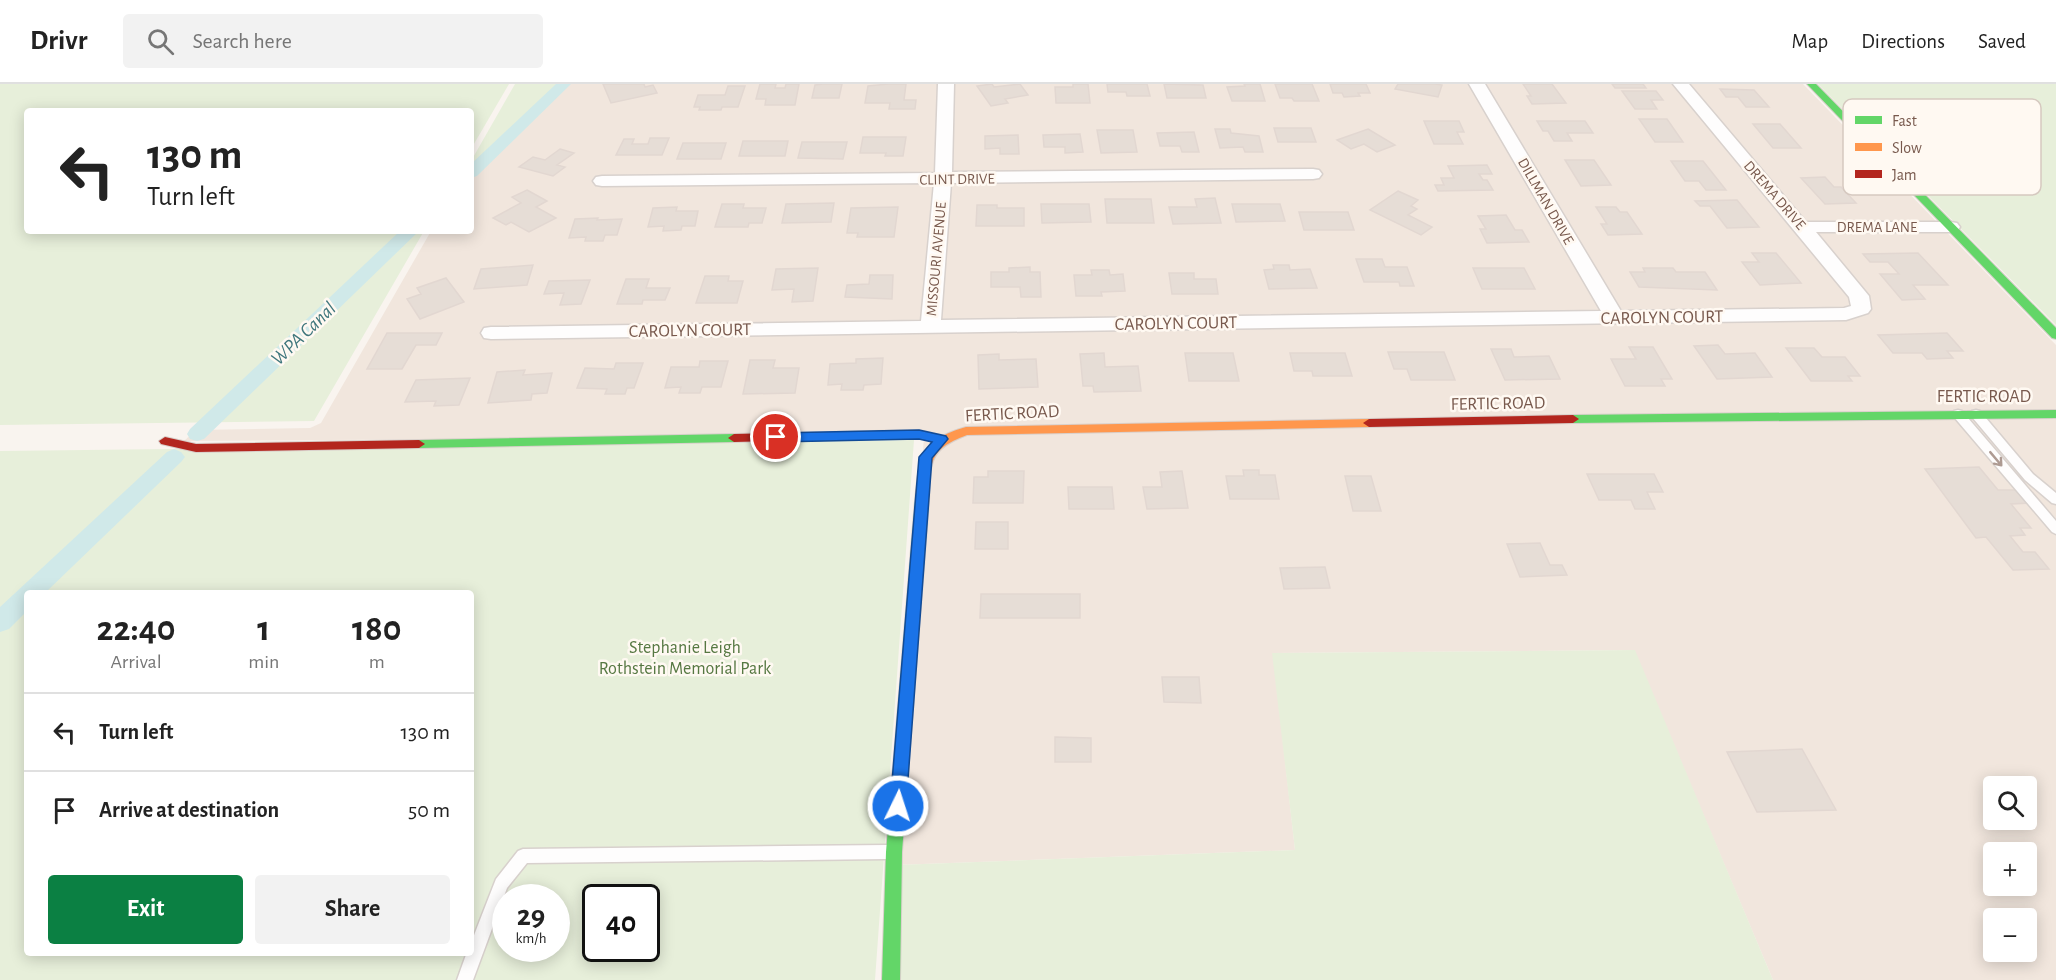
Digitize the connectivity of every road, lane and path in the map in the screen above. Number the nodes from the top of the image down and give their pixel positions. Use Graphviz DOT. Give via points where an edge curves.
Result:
graph roads {
  1 [pos="946,84"];
  2 [pos="1477,84"];
  3 [pos="1682,84"];
  4 [pos="1811,84"];
  5 [pos="1843,117"];
  6 [pos="1313,174"];
  7 [pos="943,179"];
  8 [pos="602,181"];
  9 [pos="1920,195"];
  10 [pos="1803,227"];
  11 [pos="1951,227"];
  12 [pos="1861,309"];
  13 [pos="1615,318"];
  14 [pos="931,326"];
  15 [pos="491,333"];
  16 [pos="2056,335"];
  17 [pos="1958,414"];
  18 [pos="1976,414"];
  19 [pos="2056,414"];
  20 [pos="942,439"];
  21 [pos="165,441"];
  22 [pos="2056,500"];
  23 [pos="2056,529"];
  24 [pos="894,852"];
  25 [pos="465,980"];
  26 [pos="891,980"];
  1 -- 7 [label="street, MISSOURI AVENUE"];
  2 -- 13 [label="street, DILLMAN DRIVE"];
  3 -- 10 [label="street, DREMA DRIVE"];
  4 -- 5 [label="street"];
  6 -- 7 [label="street, CLINT DRIVE"];
  7 -- 8 [label="street, CLINT DRIVE"];
  7 -- 14 [label="street, MISSOURI AVENUE"];
  9 -- 11 [label="street"];
  10 -- 11 [label="street, DREMA LANE"];
  10 -- 12 [label="street, DREMA DRIVE" via="1859,296"];
  11 -- 16 [label="street"];
  12 -- 13 [label="street, CAROLYN COURT" via="1846,314"];
  13 -- 14 [label="street, CAROLYN COURT"];
  14 -- 15 [label="street, CAROLYN COURT"];
  17 -- 18 [label="street, FERTIC ROAD"];
  17 -- 20 [label="street, FERTIC ROAD" via="978,430"];
  17 -- 23 [label="lane, one-way"];
  18 -- 19 [label="street, FERTIC ROAD"];
  18 -- 22 [label="lane" via="2030,477"];
  20 -- 21 [label="street" via="919,434 196,448"];
  20 -- 24 [label="street" via="926,457"];
  24 -- 25 [label="lane" via="523,856 501,884"];
  24 -- 26 [label="street"];
}
